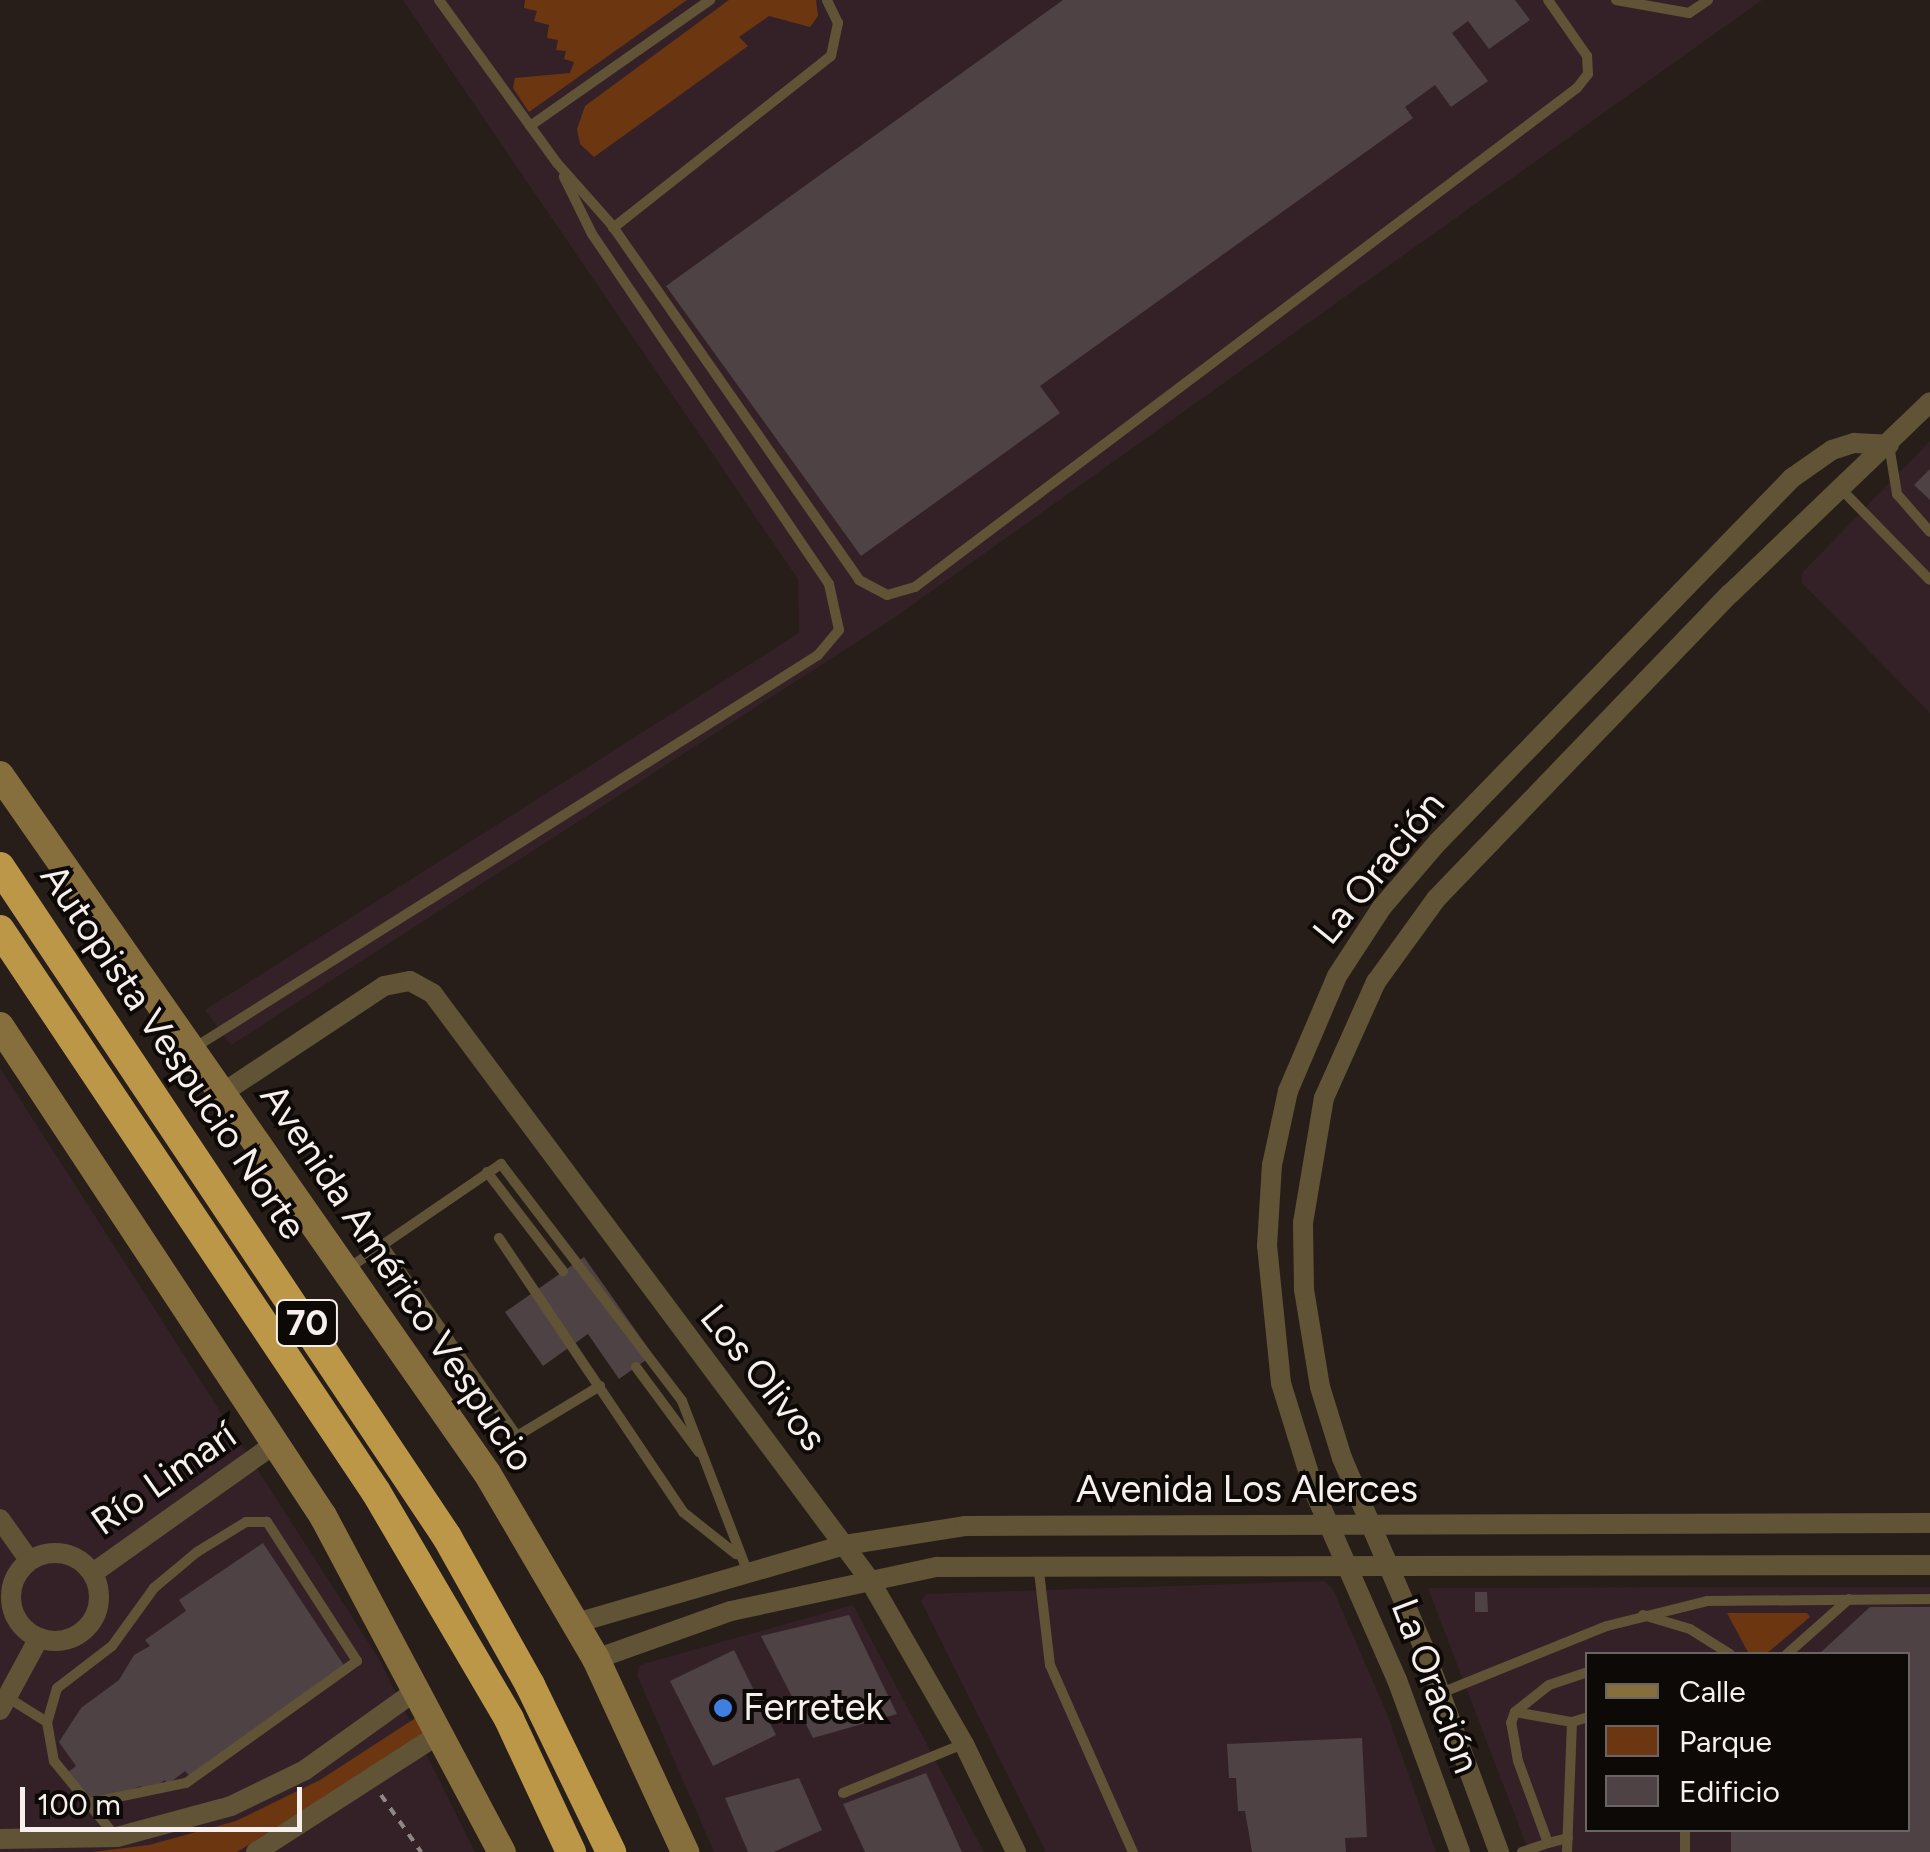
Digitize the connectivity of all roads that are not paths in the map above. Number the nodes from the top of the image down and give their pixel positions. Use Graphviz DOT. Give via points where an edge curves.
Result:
graph roads {
  1 [pos="439,0"];
  2 [pos="710,0"];
  3 [pos="827,0"];
  4 [pos="1548,0"];
  5 [pos="1616,0"];
  6 [pos="1708,0"];
  7 [pos="530,126"];
  8 [pos="556,163"];
  9 [pos="613,228"];
  10 [pos="1930,402"];
  11 [pos="1890,445"];
  12 [pos="1842,491"];
  13 [pos="1930,532"];
  14 [pos="1930,580"];
  15 [pos="0,775"];
  16 [pos="0,867"];
  17 [pos="1409,874"];
  18 [pos="1436,899"];
  19 [pos="0,930"];
  20 [pos="0,1026"];
  21 [pos="194,1048"];
  22 [pos="224,1092"];
  23 [pos="487,1172"];
  24 [pos="500,1238"];
  25 [pos="382,1244"];
  26 [pos="346,1270"];
  27 [pos="564,1271"];
  28 [pos="636,1367"];
  29 [pos="600,1386"];
  30 [pos="276,1443"];
  31 [pos="708,1464"];
  32 [pos="0,1519"];
  33 [pos="1328,1523"];
  34 [pos="1930,1523"];
  35 [pos="1372,1526"];
  36 [pos="845,1545"];
  37 [pos="30,1560"];
  38 [pos="742,1562"];
  39 [pos="1038,1562"];
  40 [pos="1347,1562"];
  41 [pos="1388,1562"];
  42 [pos="1930,1565"];
  43 [pos="93,1573"];
  44 [pos="870,1579"];
  45 [pos="1930,1599"];
  46 [pos="1849,1600"];
  47 [pos="1642,1615"];
  48 [pos="576,1623"];
  49 [pos="39,1638"];
  50 [pos="1727,1652"];
  51 [pos="1789,1652"];
  52 [pos="596,1659"];
  53 [pos="1585,1673"];
  54 [pos="418,1689"];
  55 [pos="1441,1694"];
  56 [pos="4,1704"];
  57 [pos="1515,1712"];
  58 [pos="1585,1718"];
  59 [pos="508,1719"];
  60 [pos="47,1722"];
  61 [pos="1572,1722"];
  62 [pos="440,1733"];
  63 [pos="964,1744"];
  64 [pos="842,1793"];
  65 [pos="89,1803"];
  66 [pos="117,1838"];
  67 [pos="1568,1838"];
  68 [pos="0,1839"];
  69 [pos="1548,1842"];
  70 [pos="256,1852"];
  71 [pos="502,1852"];
  72 [pos="551,1852"];
  73 [pos="572,1852"];
  74 [pos="610,1852"];
  75 [pos="686,1852"];
  76 [pos="1016,1852"];
  77 [pos="1132,1852"];
  78 [pos="1460,1852"];
  79 [pos="1498,1852"];
  80 [pos="1522,1852"];
  81 [pos="1567,1852"];
  1 -- 7 [label="lane"];
  2 -- 7 [label="lane"];
  3 -- 9 [label="lane" via="838,24 830,56"];
  4 -- 9 [label="lane" via="1587,56 1588,74 1577,88 915,587 896,594 878,593 858,580"];
  5 -- 6 [label="lane" via="1689,13"];
  7 -- 8 [label="lane"];
  8 -- 9 [label="lane"];
  8 -- 21 [label="lane" via="592,234 829,584 839,630 818,655"];
  10 -- 11 [label="street, La Oración"];
  11 -- 12 [label="street, La Oración"];
  11 -- 13 [label="lane" via="1897,494"];
  11 -- 17 [label="street, La Oración" via="1854,442 1792,478"];
  12 -- 14 [label="lane"];
  12 -- 18 [label="street, La Oración" via="1730,594"];
  15 -- 21 [label="main road, Avenida Américo Vespucio"];
  16 -- 74 [label="highway, Autopista Vespucio Norte / 70" via="469,1573"];
  17 -- 18 [label="street"];
  17 -- 33 [label="street, La Oración" via="1319,1011 1288,1091 1272,1164 1266,1246 1275,1352 1294,1431"];
  18 -- 35 [label="street, La Oración" via="1394,952 1346,1041 1324,1098 1306,1188 1303,1274 1312,1351 1329,1421"];
  19 -- 59 [label="highway, Autopista Vespucio Norte / 70" via="376,1492"];
  20 -- 30 [label="main road"];
  21 -- 22 [label="main road, Avenida Américo Vespucio"];
  22 -- 26 [label="main road, Avenida Américo Vespucio"];
  22 -- 36 [label="street, Los Olivos" via="384,986 410,982 433,994 710,1373"];
  23 -- 25 [label="lane"];
  23 -- 27 [label="lane"];
  23 -- 31 [label="lane" via="501,1164 682,1400"];
  24 -- 29 [label="lane"];
  25 -- 26 [label="lane"];
  25 -- 29 [label="lane" via="517,1436"];
  26 -- 48 [label="main road, Avenida Américo Vespucio" via="487,1473"];
  28 -- 31 [label="lane"];
  29 -- 38 [label="lane" via="683,1512"];
  30 -- 43 [label="street, Río Limarí"];
  30 -- 54 [label="main road" via="354,1566"];
  31 -- 38 [label="lane"];
  32 -- 37 [label="street"];
  33 -- 35 [label="street, Avenida Los Alerces"];
  33 -- 36 [label="street, Avenida Los Alerces" via="966,1526"];
  33 -- 40 [label="street, La Oración"];
  34 -- 35 [label="street, Avenida Los Alerces"];
  35 -- 41 [label="street, La Oración"];
  36 -- 38 [label="street, Avenida Los Alerces"];
  36 -- 44 [label="street, Los Olivos"];
  37 -- 43 [label="street" via="64,1553"];
  37 -- 49 [label="street" via="14,1578 11,1602 20,1624"];
  38 -- 48 [label="street, Avenida Los Alerces"];
  39 -- 40 [label="street, Avenida Los Alerces"];
  39 -- 44 [label="street, Avenida Los Alerces" via="936,1567"];
  39 -- 77 [label="lane" via="1050,1665"];
  40 -- 41 [label="street, Avenida Los Alerces"];
  40 -- 78 [label="street, La Oración"];
  41 -- 42 [label="street, Avenida Los Alerces"];
  41 -- 55 [label="street, La Oración"];
  43 -- 49 [label="street" via="99,1602 92,1621 69,1639"];
  44 -- 52 [label="street, Avenida Los Alerces" via="731,1611"];
  44 -- 63 [label="street, Los Olivos"];
  45 -- 46 [label="lane"];
  46 -- 47 [label="lane" via="1707,1601"];
  46 -- 51 [label="lane"];
  47 -- 50 [label="lane" via="1690,1629"];
  47 -- 55 [label="lane"];
  48 -- 52 [label="main road, Avenida Américo Vespucio"];
  49 -- 56 [label="street"];
  52 -- 75 [label="main road, Avenida Américo Vespucio"];
  53 -- 57 [label="lane" via="1549,1685"];
  54 -- 62 [label="main road"];
  54 -- 66 [label="street" via="278,1785 204,1816"];
  55 -- 79 [label="street, La Oración"];
  56 -- 60 [label="lane"];
  57 -- 61 [label="lane"];
  57 -- 69 [label="lane" via="1510,1736"];
  58 -- 61 [label="lane"];
  59 -- 72 [label="highway"];
  59 -- 73 [label="highway, Autopista Vespucio Norte / 70"];
  60 -- 65 [label="lane" via="54,1761"];
  60 -- 65 [label="lane" via="57,1688 112,1646 154,1588 246,1522 267,1522 279,1533 357,1655 347,1672 186,1783"];
  61 -- 67 [label="lane"];
  62 -- 70 [label="street"];
  62 -- 71 [label="main road"];
  63 -- 64 [label="lane"];
  63 -- 76 [label="street, Los Olivos"];
  65 -- 66 [label="lane"];
  66 -- 68 [label="street"];
  67 -- 69 [label="lane"];
  67 -- 81 [label="lane"];
  69 -- 80 [label="lane"];
}
